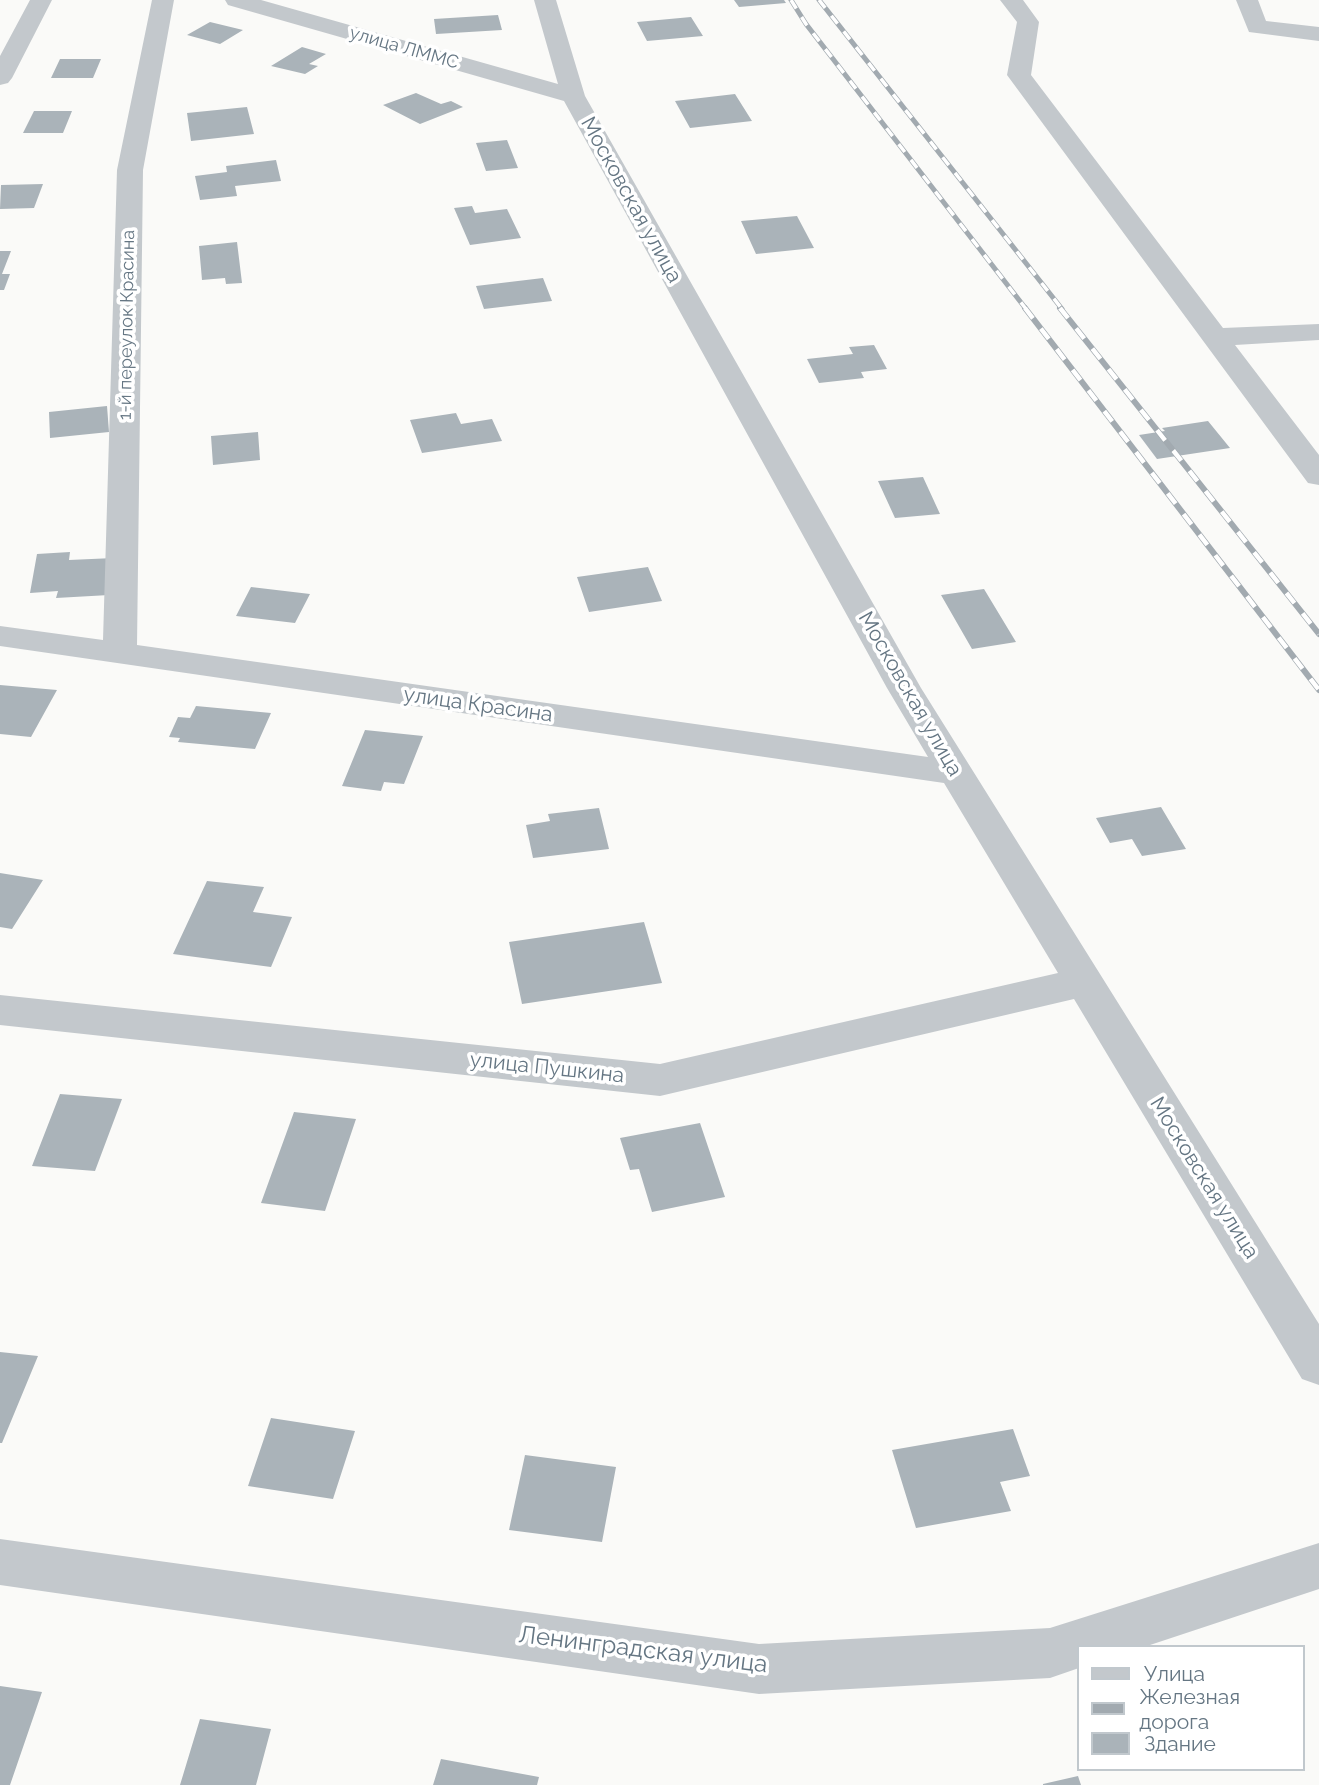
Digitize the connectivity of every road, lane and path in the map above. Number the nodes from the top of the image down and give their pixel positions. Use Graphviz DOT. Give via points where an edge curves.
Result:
graph roads {
  1 [pos="41,0"];
  2 [pos="163,0"];
  3 [pos="236,0"];
  4 [pos="545,0"];
  5 [pos="1011,0"];
  6 [pos="1247,0"];
  7 [pos="1319,34"];
  8 [pos="0,78"];
  9 [pos="573,96"];
  10 [pos="1319,332"];
  11 [pos="1215,337"];
  12 [pos="1319,476"];
  13 [pos="0,636"];
  14 [pos="120,653"];
  15 [pos="956,773"];
  16 [pos="1084,982"];
  17 [pos="0,1010"];
  18 [pos="1319,1364"];
  19 [pos="0,1562"];
  20 [pos="1319,1566"];
  1 -- 8 [label="street"];
  2 -- 14 [label="street, 1-й переулок Красина" via="130,170"];
  3 -- 9 [label="street, улица ЛММС"];
  4 -- 9 [label="street, Московская улица"];
  5 -- 11 [label="street" via="1028,22 1019,75"];
  6 -- 7 [label="street" via="1257,27"];
  9 -- 15 [label="street, Московская улица"];
  10 -- 11 [label="street"];
  11 -- 12 [label="street"];
  13 -- 14 [label="street, улица Красина"];
  14 -- 15 [label="street, улица Красина"];
  15 -- 16 [label="street, Московская улица"];
  16 -- 17 [label="street, улица Пушкина" via="660,1080"];
  16 -- 18 [label="street, Московская улица"];
  19 -- 20 [label="street, Ленинградская улица" via="759,1669 1049,1653"];
}
